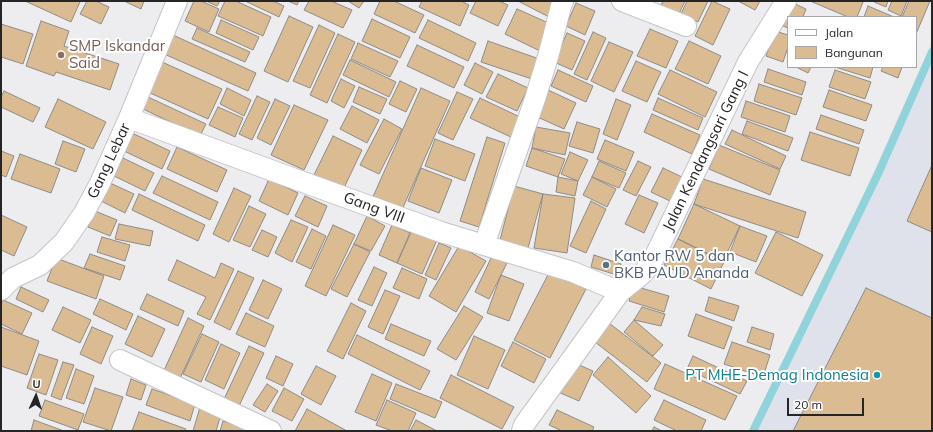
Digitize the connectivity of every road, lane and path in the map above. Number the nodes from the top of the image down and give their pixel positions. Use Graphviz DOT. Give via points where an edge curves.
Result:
graph roads {
  1 [pos="177,1"];
  2 [pos="563,1"];
  3 [pos="622,1"];
  4 [pos="786,1"];
  5 [pos="686,26"];
  6 [pos="129,118"];
  7 [pos="484,245"];
  8 [pos="5,280"];
  9 [pos="620,292"];
  10 [pos="120,360"];
  11 [pos="271,431"];
  12 [pos="522,431"];
  1 -- 6 [label="street, Gang Lebar"];
  2 -- 7 [label="street" via="535,99"];
  3 -- 5 [label="street"];
  4 -- 9 [label="street, Jalan Kendangsari Gang I" via="748,62 651,264"];
  6 -- 7 [label="street, Gang VIII" via="441,232"];
  6 -- 8 [label="street, Gang Lebar" via="100,183 64,242 40,265"];
  7 -- 9 [label="street, Gang VIII" via="573,272"];
  9 -- 12 [label="street, Jalan Kendangsari Gang I"];
  10 -- 11 [label="street"];
}
